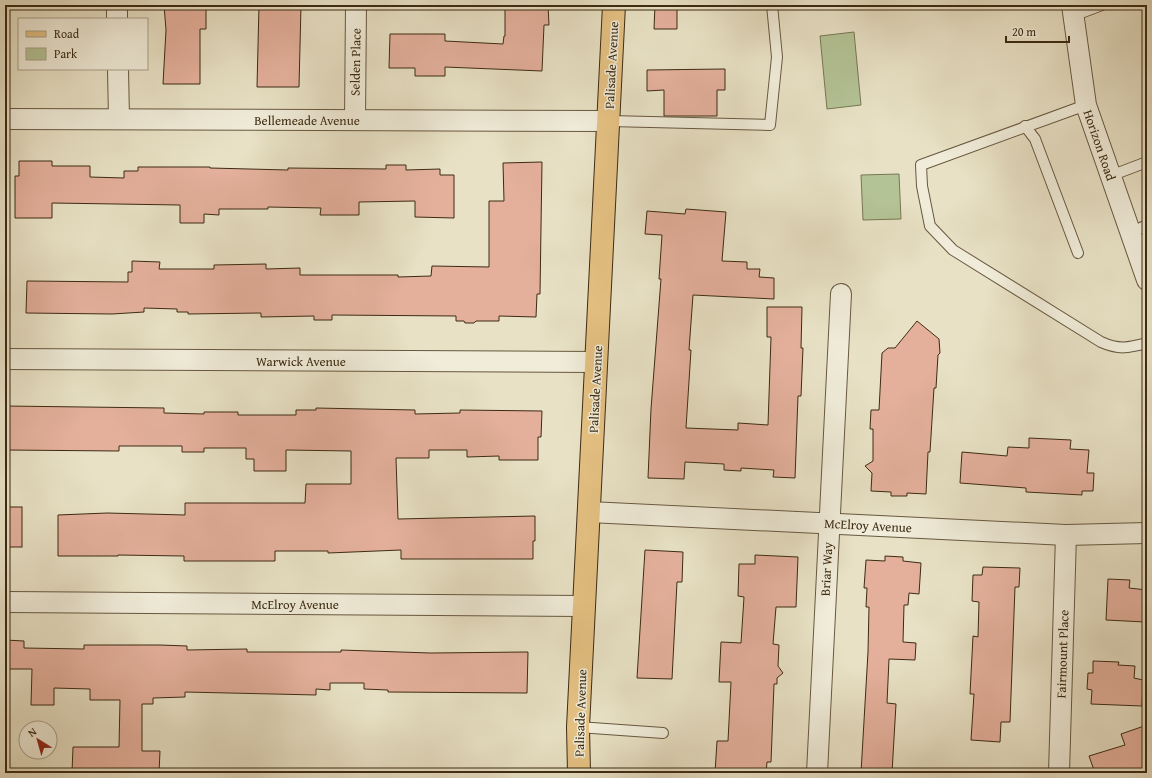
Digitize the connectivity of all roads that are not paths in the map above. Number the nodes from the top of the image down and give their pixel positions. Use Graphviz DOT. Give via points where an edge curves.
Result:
graph roads {
  1 [pos="117,5"];
  2 [pos="356,5"];
  3 [pos="614,5"];
  4 [pos="772,5"];
  5 [pos="1102,5"];
  6 [pos="1073,10"];
  7 [pos="117,18"];
  8 [pos="118,70"];
  9 [pos="1086,105"];
  10 [pos="5,119"];
  11 [pos="119,119"];
  12 [pos="354,120"];
  13 [pos="609,121"];
  14 [pos="1026,126"];
  15 [pos="1147,162"];
  16 [pos="1110,176"];
  17 [pos="1138,229"];
  18 [pos="1078,253"];
  19 [pos="1147,280"];
  20 [pos="841,294"];
  21 [pos="1147,343"];
  22 [pos="5,359"];
  23 [pos="596,362"];
  24 [pos="589,512"];
  25 [pos="828,523"];
  26 [pos="1147,532"];
  27 [pos="1066,535"];
  28 [pos="5,602"];
  29 [pos="584,606"];
  30 [pos="578,727"];
  31 [pos="663,733"];
  32 [pos="579,773"];
  33 [pos="817,773"];
  34 [pos="1059,773"];
  1 -- 7 [label="street"];
  2 -- 12 [label="street, Selden Place"];
  3 -- 13 [label="main road, Palisade Avenue"];
  4 -- 13 [label="lane" via="777,57 770,125"];
  5 -- 6 [label="lane"];
  6 -- 9 [label="street, Horizon Road"];
  8 -- 11 [label="street"];
  9 -- 14 [label="lane"];
  9 -- 16 [label="street, Horizon Road"];
  10 -- 11 [label="street, Bellemeade Avenue"];
  11 -- 12 [label="street, Bellemeade Avenue"];
  12 -- 13 [label="street, Bellemeade Avenue"];
  13 -- 23 [label="main road, Palisade Avenue"];
  14 -- 18 [label="lane" via="1035,139"];
  14 -- 21 [label="lane" via="921,165 922,186 930,226 953,250 1101,342 1112,347 1130,348"];
  15 -- 16 [label="lane"];
  16 -- 17 [label="street, Horizon Road"];
  17 -- 19 [label="street, Horizon Road"];
  20 -- 25 [label="street, Briar Way"];
  22 -- 23 [label="street, Warwick Avenue"];
  23 -- 24 [label="main road, Palisade Avenue"];
  24 -- 25 [label="street, McElroy Avenue"];
  24 -- 29 [label="main road, Palisade Avenue"];
  25 -- 27 [label="street, McElroy Avenue"];
  25 -- 33 [label="street, Briar Way"];
  26 -- 27 [label="street, McElroy Avenue"];
  27 -- 34 [label="street, Fairmount Place"];
  28 -- 29 [label="street, McElroy Avenue"];
  29 -- 30 [label="main road, Palisade Avenue"];
  30 -- 31 [label="lane"];
  30 -- 32 [label="main road, Palisade Avenue"];
}
